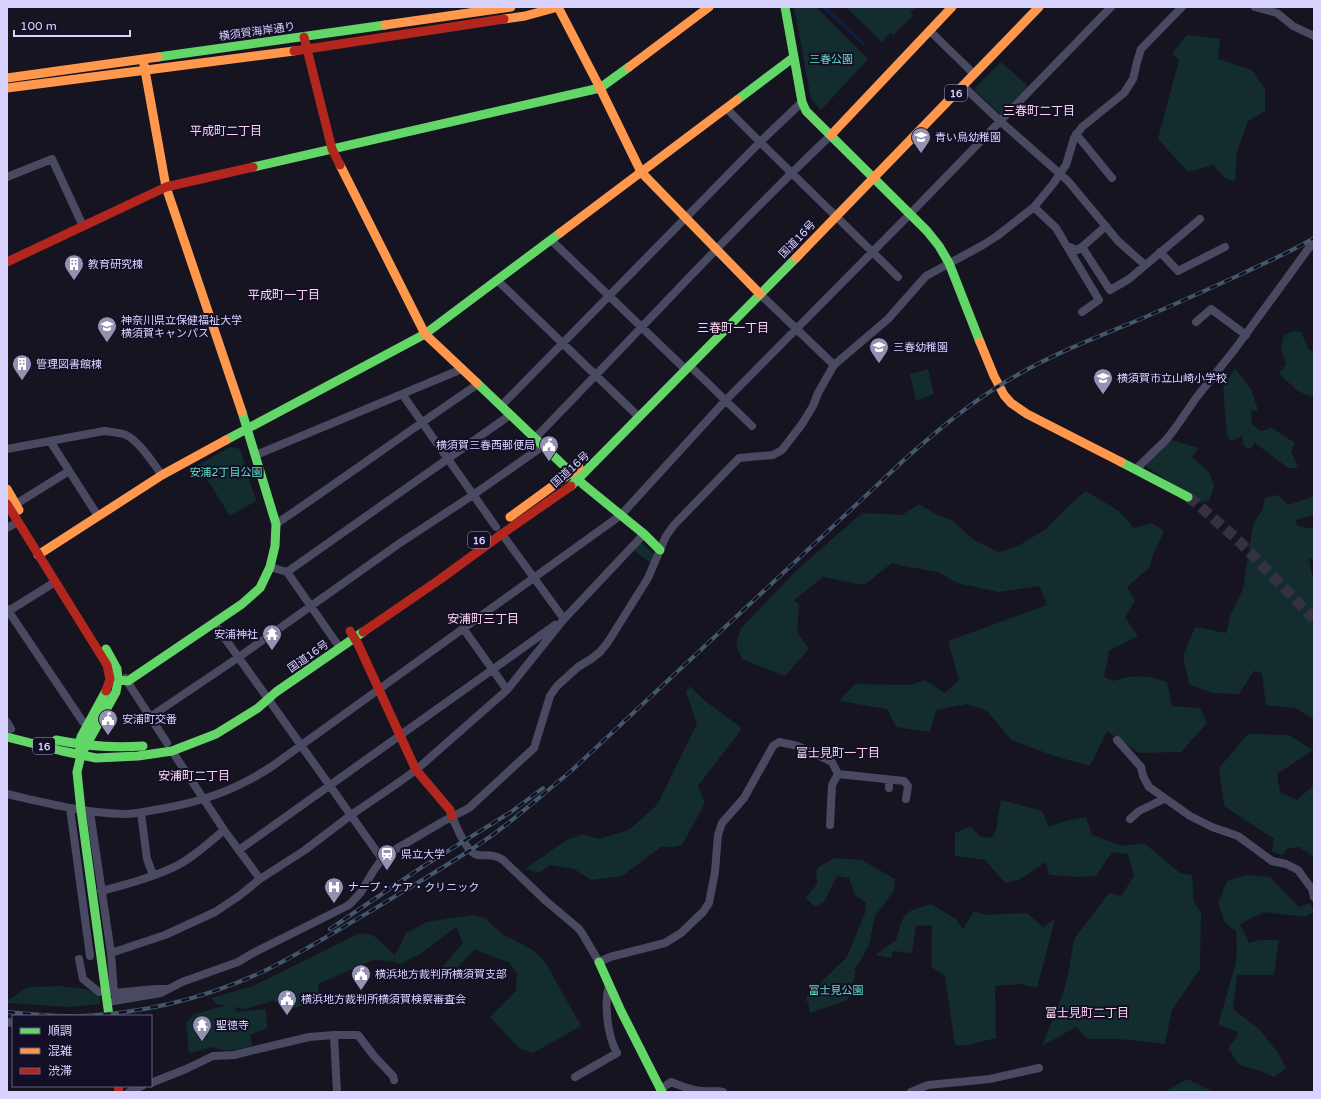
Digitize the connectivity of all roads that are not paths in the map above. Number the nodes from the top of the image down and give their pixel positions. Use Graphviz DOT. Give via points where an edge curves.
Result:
graph roads {
  1 [pos="511,7"];
  2 [pos="558,7"];
  3 [pos="709,7"];
  4 [pos="785,7"];
  5 [pos="952,7"];
  6 [pos="1027,7"];
  7 [pos="1039,7"];
  8 [pos="1111,7"];
  9 [pos="1182,7"];
  10 [pos="1255,7"];
  11 [pos="930,31"];
  12 [pos="1314,36"];
  13 [pos="304,37"];
  14 [pos="307,49"];
  15 [pos="984,51"];
  16 [pos="794,57"];
  17 [pos="143,59"];
  18 [pos="969,69"];
  19 [pos="146,70"];
  20 [pos="7,78"];
  21 [pos="963,86"];
  22 [pos="7,88"];
  23 [pos="600,88"];
  24 [pos="802,102"];
  25 [pos="726,108"];
  26 [pos="1000,121"];
  27 [pos="1076,134"];
  28 [pos="831,135"];
  29 [pos="760,142"];
  30 [pos="332,149"];
  31 [pos="641,172"];
  32 [pos="792,173"];
  33 [pos="868,173"];
  34 [pos="1060,173"];
  35 [pos="7,177"];
  36 [pos="1112,178"];
  37 [pos="166,187"];
  38 [pos="1034,207"];
  39 [pos="831,212"];
  40 [pos="909,215"];
  41 [pos="685,217"];
  42 [pos="1200,219"];
  43 [pos="83,226"];
  44 [pos="1106,226"];
  45 [pos="803,237"];
  46 [pos="551,240"];
  47 [pos="1314,240"];
  48 [pos="1067,246"];
  49 [pos="1082,247"];
  50 [pos="1225,247"];
  51 [pos="717,250"];
  52 [pos="872,252"];
  53 [pos="1160,252"];
  54 [pos="7,262"];
  55 [pos="949,263"];
  56 [pos="1145,265"];
  57 [pos="898,277"];
  58 [pos="497,280"];
  59 [pos="757,291"];
  60 [pos="610,296"];
  61 [pos="1082,312"];
  62 [pos="1196,322"];
  63 [pos="642,327"];
  64 [pos="796,329"];
  65 [pos="425,334"];
  66 [pos="1246,335"];
  67 [pos="563,343"];
  68 [pos="834,365"];
  69 [pos="685,366"];
  70 [pos="462,369"];
  71 [pos="596,375"];
  72 [pos="478,384"];
  73 [pos="402,394"];
  74 [pos="725,401"];
  75 [pos="501,406"];
  76 [pos="636,414"];
  77 [pos="510,415"];
  78 [pos="422,422"];
  79 [pos="752,426"];
  80 [pos="248,428"];
  81 [pos="535,438"];
  82 [pos="50,441"];
  83 [pos="543,446"];
  84 [pos="7,449"];
  85 [pos="256,455"];
  86 [pos="447,458"];
  87 [pos="1136,469"];
  88 [pos="69,471"];
  89 [pos="162,475"];
  90 [pos="575,476"];
  91 [pos="7,489"];
  92 [pos="473,495"];
  93 [pos="1188,497"];
  94 [pos="12,504"];
  95 [pos="621,515"];
  96 [pos="98,516"];
  97 [pos="18,522"];
  98 [pos="276,524"];
  99 [pos="7,528"];
  100 [pos="496,531"];
  101 [pos="644,534"];
  102 [pos="471,546"];
  103 [pos="660,550"];
  104 [pos="41,553"];
  105 [pos="270,567"];
  106 [pos="287,572"];
  107 [pos="534,577"];
  108 [pos="55,582"];
  109 [pos="311,606"];
  110 [pos="8,611"];
  111 [pos="564,619"];
  112 [pos="214,623"];
  113 [pos="463,628"];
  114 [pos="352,634"];
  115 [pos="338,644"];
  116 [pos="239,657"];
  117 [pos="492,670"];
  118 [pos="110,674"];
  119 [pos="123,681"];
  120 [pos="378,689"];
  121 [pos="507,690"];
  122 [pos="266,695"];
  123 [pos="101,701"];
  124 [pos="150,717"];
  125 [pos="91,726"];
  126 [pos="8,729"];
  127 [pos="399,736"];
  128 [pos="1117,740"];
  129 [pos="174,743"];
  130 [pos="301,744"];
  131 [pos="83,745"];
  132 [pos="80,755"];
  133 [pos="416,770"];
  134 [pos="838,774"];
  135 [pos="330,785"];
  136 [pos="7,794"];
  137 [pos="203,798"];
  138 [pos="906,798"];
  139 [pos="1164,799"];
  140 [pos="70,808"];
  141 [pos="81,810"];
  142 [pos="90,812"];
  143 [pos="141,813"];
  144 [pos="351,815"];
  145 [pos="452,816"];
  146 [pos="1130,818"];
  147 [pos="830,825"];
  148 [pos="224,830"];
  149 [pos="239,850"];
  150 [pos="382,859"];
  151 [pos="152,875"];
  152 [pos="260,879"];
  153 [pos="101,892"];
  154 [pos="1314,897"];
  155 [pos="111,953"];
  156 [pos="90,956"];
  157 [pos="79,959"];
  158 [pos="599,962"];
  159 [pos="609,984"];
  160 [pos="168,990"];
  161 [pos="99,992"];
  162 [pos="108,1002"];
  163 [pos="109,1015"];
  164 [pos="334,1035"];
  165 [pos="1039,1068"];
  166 [pos="575,1077"];
  167 [pos="394,1080"];
  168 [pos="152,1083"];
  169 [pos="140,1087"];
  170 [pos="661,1091"];
  171 [pos="129,1092"];
  172 [pos="337,1092"];
  173 [pos="723,1092"];
  174 [pos="911,1092"];
  1 -- 13 [label="main road, 横須賀海岸通り"];
  2 -- 14 [label="main road" via="525,16"];
  2 -- 23 [label="main road"];
  3 -- 23 [label="main road"];
  4 -- 16 [label="main road"];
  5 -- 11 [label="main road"];
  6 -- 15 [label="main road"];
  7 -- 18 [label="main road, 国道16号 / 16"];
  8 -- 26 [label="street"];
  9 -- 27 [label="street" via="1142,49 1133,79 1124,92"];
  10 -- 12 [label="street" via="1277,13 1294,26"];
  11 -- 18 [label="street"];
  11 -- 28 [label="main road"];
  13 -- 14 [label="main road"];
  13 -- 17 [label="main road, 横須賀海岸通り"];
  14 -- 19 [label="main road"];
  14 -- 30 [label="main road"];
  16 -- 24 [label="main road"];
  16 -- 25 [label="main road"];
  17 -- 19 [label="main road"];
  17 -- 20 [label="main road, 横須賀海岸通り"];
  18 -- 21 [label="main road, 国道16号 / 16"];
  19 -- 22 [label="main road"];
  19 -- 37 [label="main road"];
  21 -- 26 [label="street"];
  21 -- 33 [label="main road, 国道16号 / 16"];
  23 -- 30 [label="main road"];
  23 -- 31 [label="main road"];
  24 -- 28 [label="main road" via="806,111"];
  24 -- 29 [label="street"];
  25 -- 29 [label="street"];
  25 -- 31 [label="main road"];
  26 -- 34 [label="street"];
  26 -- 40 [label="street"];
  27 -- 34 [label="street" via="1066,164"];
  27 -- 36 [label="street"];
  28 -- 32 [label="street"];
  28 -- 33 [label="main road"];
  29 -- 32 [label="street"];
  29 -- 41 [label="street"];
  30 -- 37 [label="main road"];
  30 -- 65 [label="main road"];
  31 -- 41 [label="main road"];
  31 -- 46 [label="main road"];
  32 -- 39 [label="street"];
  32 -- 51 [label="street"];
  33 -- 39 [label="main road, 国道16号 / 16"];
  33 -- 40 [label="main road"];
  34 -- 38 [label="street"];
  34 -- 44 [label="street"];
  35 -- 43 [label="street" via="52,159"];
  37 -- 43 [label="main road"];
  37 -- 80 [label="main road"];
  38 -- 48 [label="street" via="1056,228"];
  38 -- 55 [label="street" via="997,236"];
  39 -- 52 [label="street"];
  39 -- 59 [label="main road, 国道16号 / 16"];
  40 -- 52 [label="street"];
  40 -- 55 [label="main road" via="927,231"];
  41 -- 51 [label="main road"];
  41 -- 60 [label="street"];
  42 -- 53 [label="street"];
  43 -- 54 [label="main road"];
  44 -- 49 [label="street"];
  44 -- 56 [label="street" via="1118,241"];
  45 -- 59 [label="main road, 国道16号 / 16"];
  46 -- 58 [label="main road"];
  46 -- 60 [label="street"];
  47 -- 66 [label="street"];
  48 -- 49 [label="street" via="1077,250"];
  48 -- 61 [label="street" via="1099,300"];
  49 -- 56 [label="street" via="1110,290 1129,279"];
  50 -- 53 [label="street" via="1178,271"];
  51 -- 59 [label="main road"];
  51 -- 63 [label="street"];
  52 -- 57 [label="street"];
  52 -- 64 [label="street"];
  53 -- 56 [label="street"];
  55 -- 68 [label="street" via="926,276 888,319"];
  55 -- 87 [label="main road" via="1004,395 1028,414"];
  58 -- 65 [label="main road"];
  58 -- 67 [label="street"];
  59 -- 64 [label="street"];
  59 -- 69 [label="main road, 国道16号 / 16"];
  60 -- 63 [label="street"];
  60 -- 67 [label="street"];
  62 -- 66 [label="street" via="1211,309"];
  63 -- 69 [label="street"];
  63 -- 71 [label="street"];
  64 -- 68 [label="street"];
  64 -- 74 [label="street"];
  65 -- 70 [label="main road"];
  65 -- 80 [label="main road"];
  66 -- 87 [label="street" via="1166,440"];
  67 -- 71 [label="street"];
  67 -- 75 [label="street"];
  68 -- 103 [label="street" via="810,412 782,450 773,455 739,458 674,525"];
  69 -- 74 [label="street"];
  69 -- 76 [label="main road, 国道16号 / 16"];
  70 -- 72 [label="main road"];
  70 -- 73 [label="street"];
  71 -- 76 [label="street"];
  71 -- 81 [label="street"];
  72 -- 75 [label="main road"];
  72 -- 78 [label="street"];
  73 -- 78 [label="street"];
  73 -- 85 [label="street"];
  74 -- 79 [label="street"];
  74 -- 95 [label="street"];
  75 -- 77 [label="main road"];
  76 -- 90 [label="main road, 国道16号 / 16"];
  77 -- 81 [label="main road"];
  77 -- 86 [label="street"];
  78 -- 86 [label="street"];
  78 -- 98 [label="street"];
  80 -- 85 [label="main road"];
  80 -- 89 [label="main road"];
  81 -- 83 [label="main road"];
  82 -- 84 [label="street"];
  82 -- 88 [label="street"];
  82 -- 89 [label="street" via="104,431 121,434 137,442"];
  83 -- 90 [label="main road"];
  83 -- 92 [label="street"];
  85 -- 98 [label="main road"];
  86 -- 92 [label="street"];
  86 -- 106 [label="street"];
  87 -- 93 [label="main road"];
  88 -- 94 [label="street"];
  88 -- 96 [label="street"];
  89 -- 96 [label="main road"];
  90 -- 95 [label="main road"];
  90 -- 100 [label="main road, 国道16号 / 16"];
  91 -- 94 [label="main road"];
  92 -- 100 [label="street"];
  92 -- 109 [label="street"];
  94 -- 97 [label="main road"];
  94 -- 104 [label="main road"];
  95 -- 101 [label="main road"];
  95 -- 107 [label="street"];
  96 -- 104 [label="main road"];
  97 -- 99 [label="street"];
  97 -- 104 [label="main road"];
  98 -- 105 [label="main road" via="275,546"];
  100 -- 107 [label="street"];
  100 -- 114 [label="main road, 国道16号 / 16" via="439,580"];
  101 -- 103 [label="main road"];
  101 -- 111 [label="street"];
  102 -- 114 [label="main road, 国道16号 / 16"];
  103 -- 145 [label="street" via="648,578 608,642 600,652 557,686 550,696 534,748 478,800"];
  104 -- 108 [label="main road"];
  104 -- 119 [label="main road" via="115,663"];
  105 -- 106 [label="street"];
  105 -- 112 [label="main road" via="260,588"];
  106 -- 109 [label="street"];
  107 -- 111 [label="street"];
  107 -- 113 [label="street"];
  108 -- 110 [label="street"];
  108 -- 118 [label="main road" via="107,665"];
  109 -- 115 [label="street"];
  109 -- 116 [label="street"];
  110 -- 125 [label="street" via="84,722"];
  111 -- 117 [label="street"];
  111 -- 121 [label="street"];
  112 -- 116 [label="street"];
  112 -- 119 [label="main road"];
  113 -- 117 [label="street"];
  113 -- 120 [label="street"];
  114 -- 115 [label="main road, 国道16号 / 16"];
  114 -- 120 [label="main road"];
  115 -- 122 [label="main road, 国道16号 / 16"];
  116 -- 122 [label="street"];
  116 -- 124 [label="street"];
  117 -- 121 [label="street"];
  117 -- 127 [label="street"];
  118 -- 119 [label="main road"];
  118 -- 123 [label="main road" via="108,688"];
  119 -- 123 [label="main road"];
  119 -- 124 [label="street"];
  119 -- 125 [label="main road"];
  120 -- 127 [label="main road"];
  120 -- 130 [label="street"];
  121 -- 133 [label="street"];
  122 -- 129 [label="main road, 国道16号 / 16" via="212,726"];
  122 -- 129 [label="main road, 国道16号 / 16" via="258,708 216,734"];
  122 -- 130 [label="street"];
  123 -- 125 [label="main road"];
  124 -- 129 [label="street"];
  125 -- 131 [label="main road"];
  126 -- 131 [label="main road, 国道16号 / 16"];
  126 -- 132 [label="main road, 国道16号 / 16"];
  127 -- 133 [label="main road"];
  127 -- 135 [label="street"];
  128 -- 139 [label="street" via="1141,767 1149,787"];
  129 -- 131 [label="main road, 国道16号 / 16" via="134,747"];
  129 -- 132 [label="main road, 国道16号 / 16" via="138,756 96,758"];
  129 -- 137 [label="street"];
  130 -- 135 [label="street"];
  130 -- 137 [label="street" via="248,781"];
  131 -- 132 [label="main road"];
  132 -- 141 [label="main road" via="77,772"];
  133 -- 144 [label="street"];
  133 -- 145 [label="main road" via="450,810"];
  134 -- 138 [label="street" via="889,784 904,781 908,786"];
  134 -- 147 [label="street" via="832,785"];
  134 -- 158 [label="street" via="832,762 798,746 779,742 773,746 744,798 722,823 718,835 709,903 703,912 681,933 665,943"];
  135 -- 144 [label="street"];
  135 -- 149 [label="street"];
  136 -- 140 [label="street"];
  137 -- 143 [label="street"];
  137 -- 148 [label="street"];
  139 -- 146 [label="street"];
  139 -- 154 [label="street" via="1212,827 1238,836 1272,860 1298,870 1312,889"];
  140 -- 141 [label="street"];
  140 -- 156 [label="street"];
  141 -- 142 [label="street"];
  141 -- 162 [label="main road"];
  142 -- 143 [label="street"];
  142 -- 153 [label="street"];
  143 -- 151 [label="street" via="147,859"];
  144 -- 150 [label="street"];
  144 -- 152 [label="street" via="305,850"];
  145 -- 150 [label="street"];
  145 -- 158 [label="street" via="472,853 503,860 578,928"];
  148 -- 149 [label="street"];
  148 -- 151 [label="street" via="179,864"];
  149 -- 152 [label="street"];
  150 -- 160 [label="street" via="351,904 238,962 182,982"];
  151 -- 153 [label="street"];
  152 -- 155 [label="street" via="215,912 197,921 149,941"];
  153 -- 155 [label="street"];
  155 -- 160 [label="street" via="114,993 156,988"];
  157 -- 161 [label="street" via="83,979"];
  158 -- 159 [label="main road"];
  159 -- 166 [label="street" via="606,994 608,1024 612,1044 617,1053"];
  159 -- 170 [label="main road"];
  160 -- 162 [label="street"];
  162 -- 163 [label="main road"];
  164 -- 167 [label="street" via="358,1035"];
  164 -- 168 [label="street" via="309,1037 234,1055 213,1056"];
  164 -- 172 [label="street"];
  165 -- 174 [label="street" via="990,1080 928,1085"];
  169 -- 171 [label="street"];
  170 -- 173 [label="street" via="671,1082 692,1090"];
}
